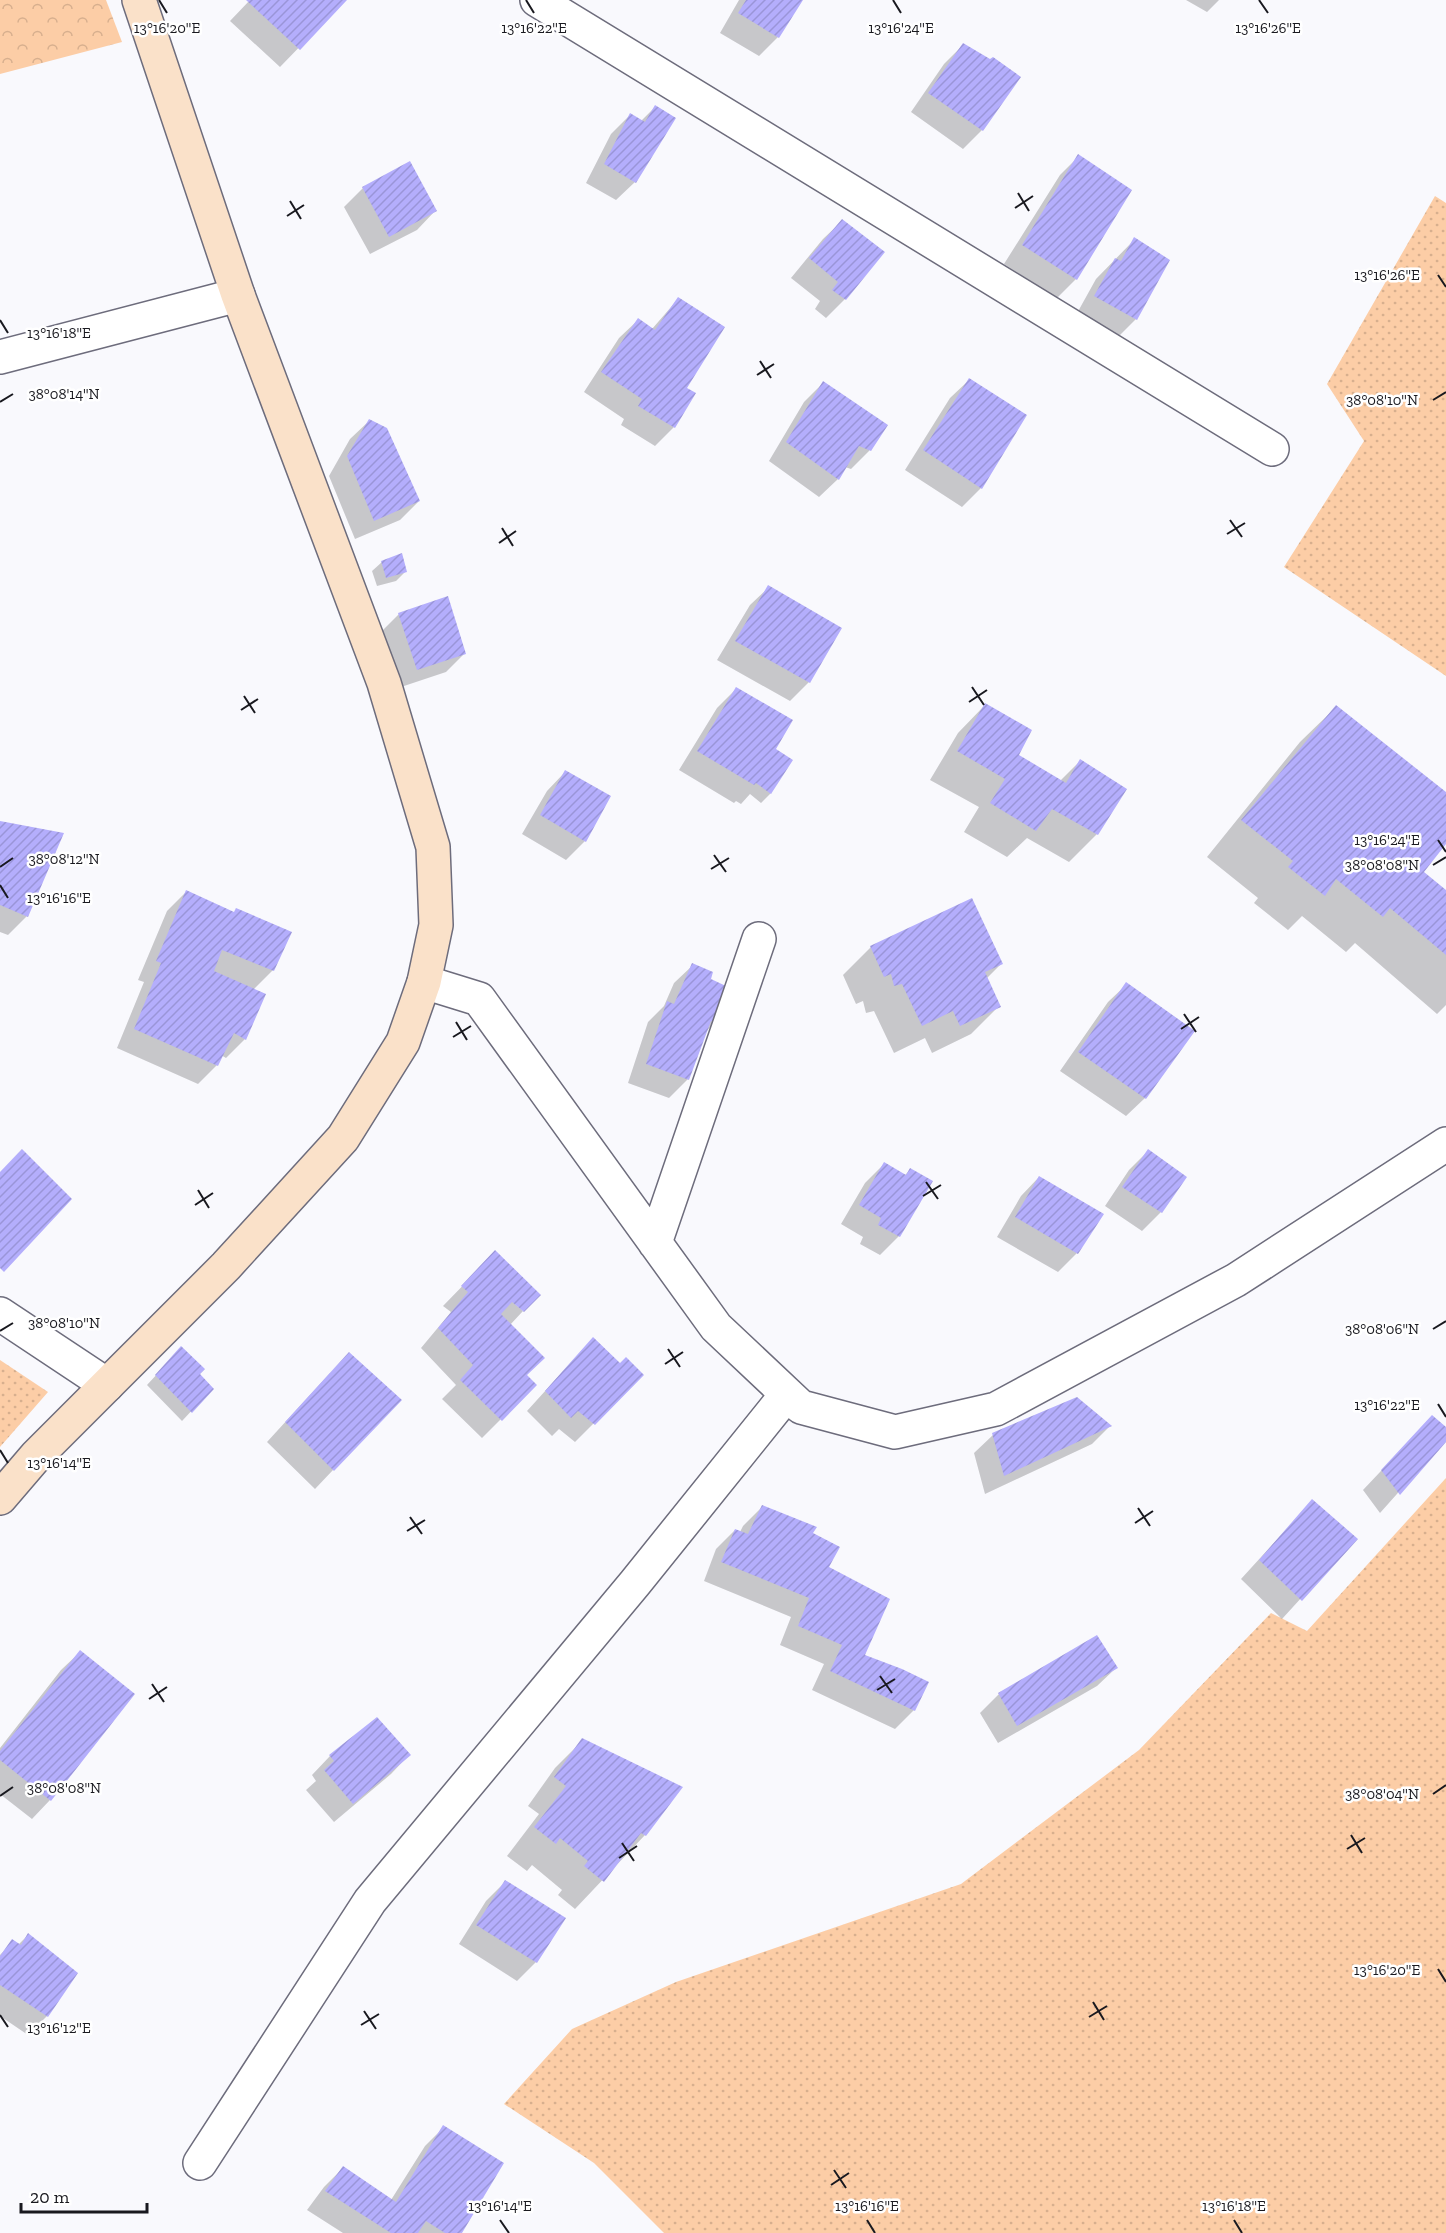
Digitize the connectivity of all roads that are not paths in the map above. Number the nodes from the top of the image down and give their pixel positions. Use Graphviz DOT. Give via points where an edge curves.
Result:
graph roads {
  1 [pos="139,0"];
  2 [pos="537,0"];
  3 [pos="238,295"];
  4 [pos="0,357"];
  5 [pos="1272,449"];
  6 [pos="759,939"];
  7 [pos="424,982"];
  8 [pos="1446,1144"];
  9 [pos="655,1243"];
  10 [pos="0,1314"];
  11 [pos="107,1384"];
  12 [pos="788,1394"];
  13 [pos="0,1498"];
  14 [pos="200,2163"];
  1 -- 3 [label="main road"];
  2 -- 5 [label="street"];
  3 -- 4 [label="street"];
  3 -- 7 [label="main road" via="384,683 433,847 436,926"];
  6 -- 9 [label="street"];
  7 -- 9 [label="street" via="478,999"];
  7 -- 11 [label="main road" via="403,1042 343,1138 226,1266"];
  8 -- 12 [label="street" via="1236,1280 996,1409 895,1432 801,1407"];
  9 -- 12 [label="street" via="716,1328"];
  10 -- 11 [label="street"];
  11 -- 13 [label="main road"];
  12 -- 14 [label="street" via="370,1901"];
}
